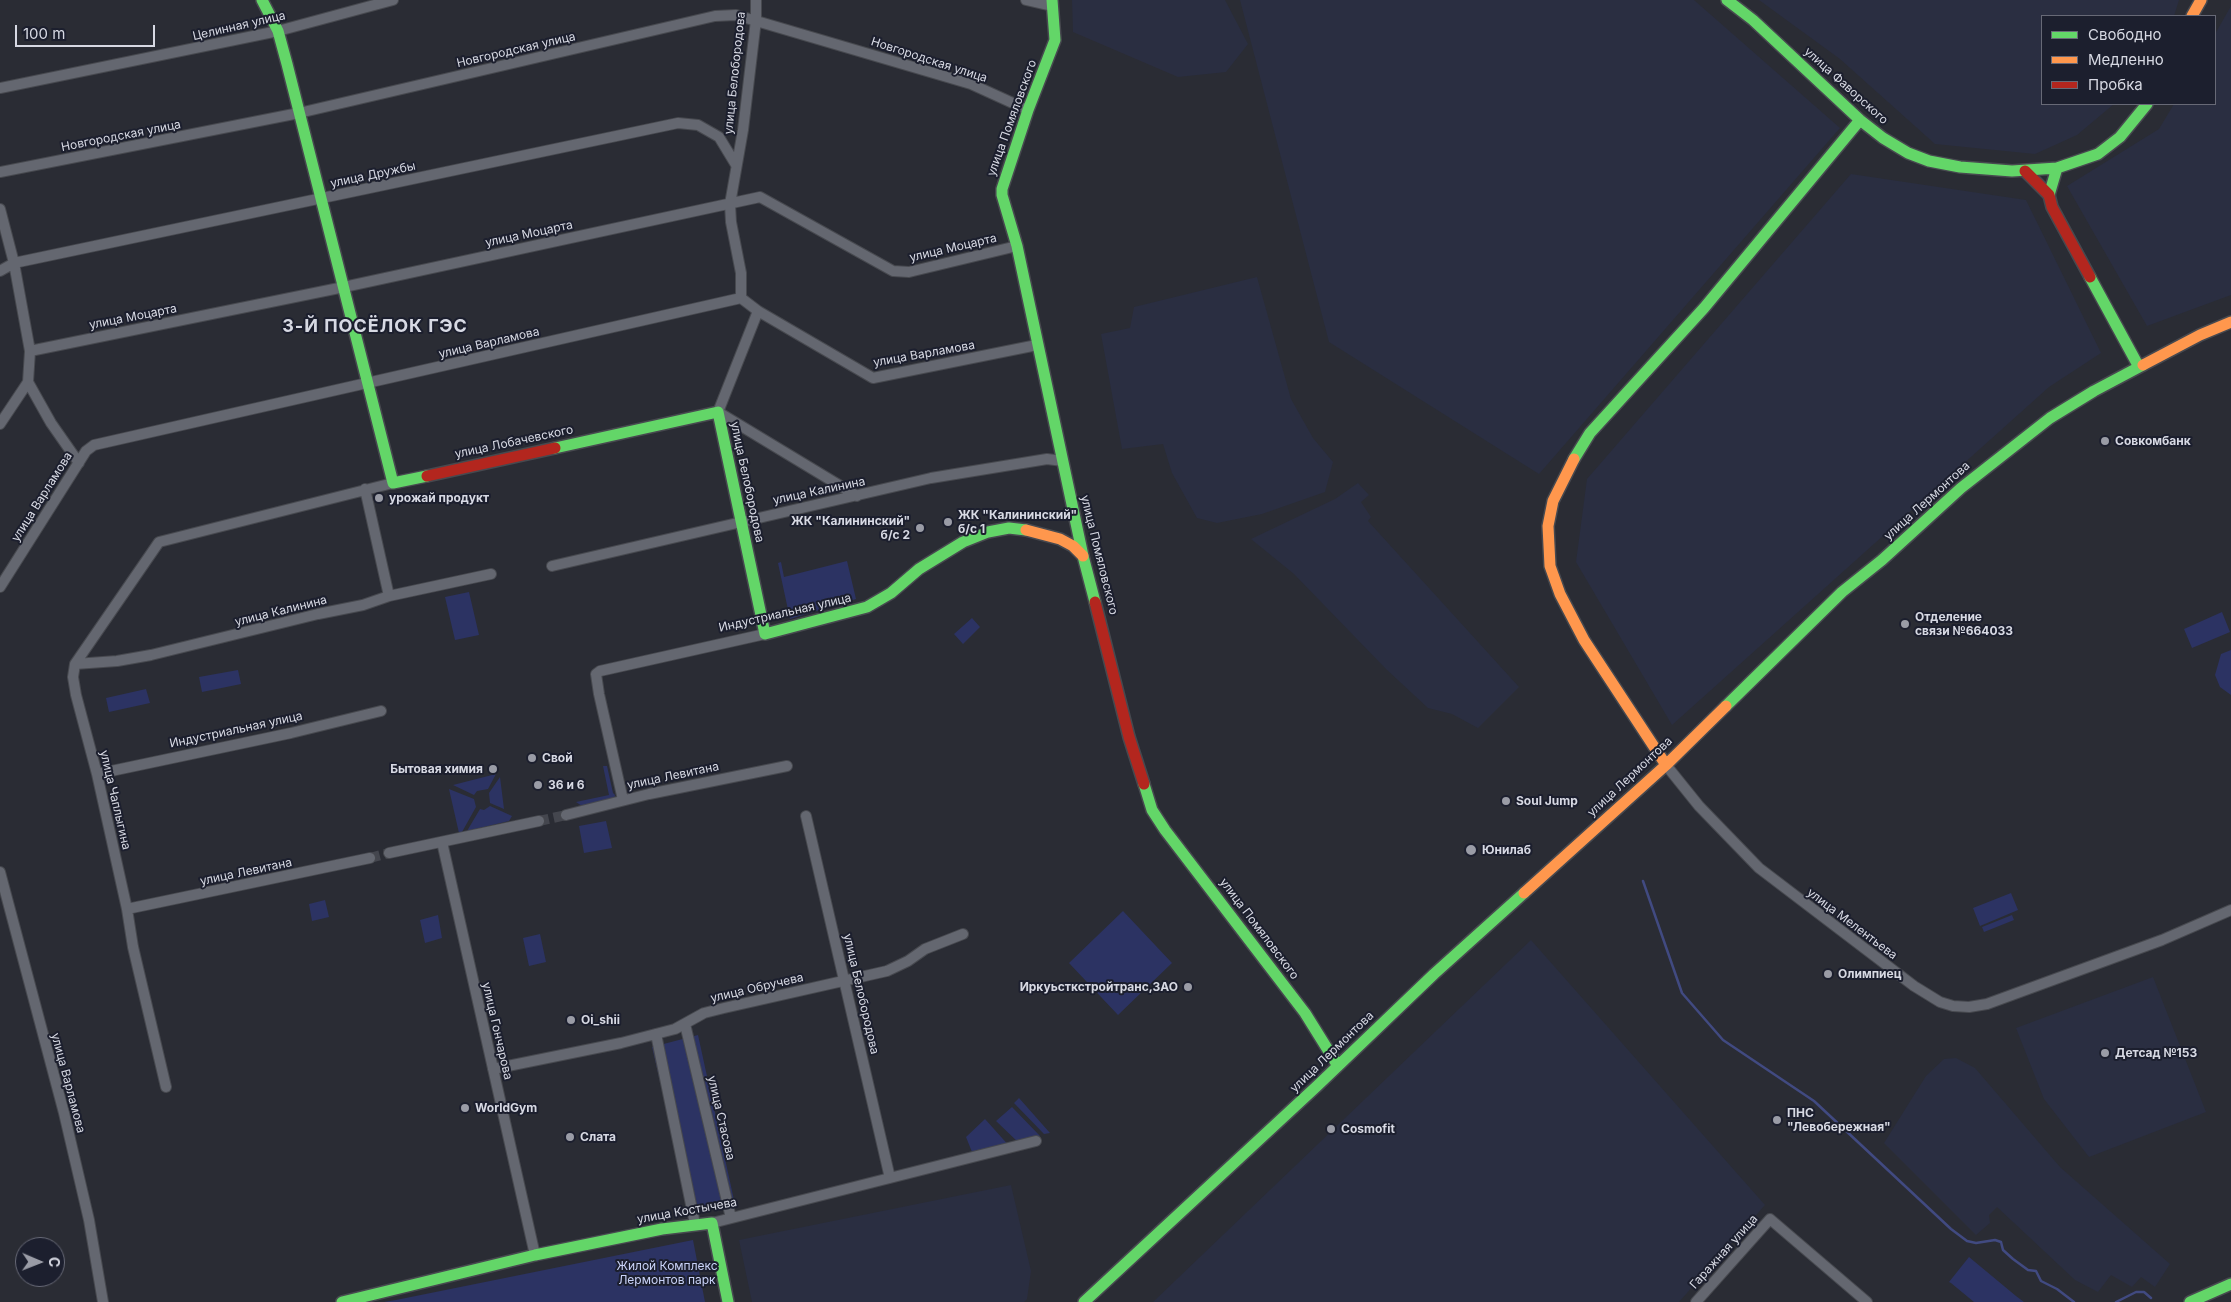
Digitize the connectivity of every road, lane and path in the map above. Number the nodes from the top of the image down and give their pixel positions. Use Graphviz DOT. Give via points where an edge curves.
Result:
graph roads {
  1 [pos="262,0"];
  2 [pos="394,0"];
  3 [pos="756,0"];
  4 [pos="1026,0"];
  5 [pos="1727,0"];
  6 [pos="2201,0"];
  7 [pos="1052,3"];
  8 [pos="2193,15"];
  9 [pos="756,20"];
  10 [pos="278,31"];
  11 [pos="0,88"];
  12 [pos="2146,105"];
  13 [pos="1028,110"];
  14 [pos="299,113"];
  15 [pos="1860,120"];
  16 [pos="736,165"];
  17 [pos="2057,168"];
  18 [pos="2025,171"];
  19 [pos="0,172"];
  20 [pos="2049,195"];
  21 [pos="320,199"];
  22 [pos="730,204"];
  23 [pos="0,209"];
  24 [pos="1017,246"];
  25 [pos="14,263"];
  26 [pos="0,271"];
  27 [pos="344,287"];
  28 [pos="740,298"];
  29 [pos="758,311"];
  30 [pos="2231,322"];
  31 [pos="1038,345"];
  32 [pos="30,351"];
  33 [pos="2139,367"];
  34 [pos="28,382"];
  35 [pos="368,384"];
  36 [pos="718,412"];
  37 [pos="0,424"];
  38 [pos="1063,461"];
  39 [pos="79,463"];
  40 [pos="393,482"];
  41 [pos="365,489"];
  42 [pos="857,496"];
  43 [pos="742,521"];
  44 [pos="1083,556"];
  45 [pos="552,566"];
  46 [pos="491,574"];
  47 [pos="0,587"];
  48 [pos="389,596"];
  49 [pos="765,634"];
  50 [pos="75,664"];
  51 [pos="381,711"];
  52 [pos="1666,765"];
  53 [pos="787,766"];
  54 [pos="97,774"];
  55 [pos="624,800"];
  56 [pos="566,815"];
  57 [pos="806,816"];
  58 [pos="539,821"];
  59 [pos="442,842"];
  60 [pos="389,853"];
  61 [pos="370,858"];
  62 [pos="0,872"];
  63 [pos="127,909"];
  64 [pos="2231,910"];
  65 [pos="963,934"];
  66 [pos="844,981"];
  67 [pos="685,1024"];
  68 [pos="656,1034"];
  69 [pos="1338,1066"];
  70 [pos="493,1069"];
  71 [pos="166,1087"];
  72 [pos="1036,1141"];
  73 [pos="890,1178"];
  74 [pos="731,1218"];
  75 [pos="712,1223"];
  76 [pos="696,1224"];
  77 [pos="535,1255"];
  78 [pos="2231,1284"];
  79 [pos="103,1302"];
  80 [pos="342,1302"];
  81 [pos="728,1302"];
  82 [pos="1084,1302"];
  83 [pos="1696,1302"];
  84 [pos="1867,1302"];
  85 [pos="2190,1302"];
  1 -- 10 [label="street"];
  2 -- 10 [label="street, Целинная улица"];
  3 -- 9 [label="street, улица Белобородова"];
  4 -- 7 [label="street"];
  5 -- 15 [label="street, улица Фаворского" via="1753,20"];
  6 -- 8 [label="street"];
  7 -- 13 [label="street, улица Помяловского" via="1055,40"];
  9 -- 13 [label="street, Новгородская улица" via="971,84"];
  9 -- 14 [label="street, Новгородская улица" via="736,15 715,16"];
  9 -- 16 [label="street, улица Белобородова" via="744,130"];
  10 -- 11 [label="street, Целинная улица"];
  10 -- 14 [label="street"];
  12 -- 17 [label="street, улица Фаворского" via="2120,137 2098,154"];
  13 -- 24 [label="street, улица Помяловского" via="1002,189"];
  14 -- 19 [label="street, Новгородская улица"];
  14 -- 21 [label="street"];
  15 -- 18 [label="street, улица Фаворского" via="1908,153 1929,161 1960,167"];
  15 -- 52 [label="street" via="1696,318 1590,433 1553,501 1548,526 1550,566 1560,594 1584,640"];
  16 -- 21 [label="street, улица Дружбы" via="719,137 698,126 678,124"];
  16 -- 22 [label="street, улица Белобородова"];
  17 -- 18 [label="street, улица Фаворского"];
  17 -- 20 [label="street"];
  18 -- 20 [label="street"];
  20 -- 33 [label="street" via="2052,207"];
  21 -- 25 [label="street, улица Дружбы"];
  21 -- 27 [label="street"];
  22 -- 24 [label="street, улица Моцарта" via="760,197 893,271 909,272"];
  22 -- 27 [label="street, улица Моцарта"];
  22 -- 28 [label="street, улица Белобородова" via="741,273"];
  23 -- 25 [label="street"];
  24 -- 31 [label="street, улица Помяловского"];
  25 -- 26 [label="street, улица Дружбы"];
  25 -- 32 [label="street"];
  27 -- 32 [label="street, улица Моцарта"];
  27 -- 35 [label="street"];
  28 -- 29 [label="street, улица Варламова"];
  28 -- 35 [label="street, улица Варламова"];
  29 -- 31 [label="street, улица Варламова" via="873,378"];
  29 -- 36 [label="street, улица Белобородова"];
  30 -- 33 [label="street, улица Лермонтова"];
  31 -- 38 [label="street, улица Помяловского"];
  32 -- 34 [label="street"];
  33 -- 52 [label="street, улица Лермонтова" via="2050,418 1961,488 1842,592"];
  34 -- 37 [label="street"];
  34 -- 39 [label="street"];
  35 -- 39 [label="street, улица Варламова" via="94,445 89,447"];
  35 -- 40 [label="street"];
  36 -- 40 [label="street, улица Лобачевского"];
  36 -- 42 [label="street"];
  36 -- 43 [label="street, улица Белобородова"];
  38 -- 42 [label="street, улица Калинина" via="1022,462 931,478"];
  38 -- 44 [label="street, улица Помяловского"];
  39 -- 47 [label="street, улица Варламова"];
  40 -- 41 [label="street, улица Лобачевского"];
  41 -- 48 [label="street"];
  41 -- 50 [label="street, улица Лобачевского" via="159,542"];
  42 -- 43 [label="street, улица Калинина"];
  43 -- 45 [label="street, улица Калинина"];
  43 -- 49 [label="street, улица Белобородова"];
  44 -- 49 [label="street, Индустриальная улица" via="1060,539 1027,530 1009,528 988,532 963,542 919,569 891,593 867,607"];
  44 -- 69 [label="street, улица Помяловского" via="1128,737 1152,810 1305,1013"];
  46 -- 48 [label="street, улица Калинина"];
  48 -- 50 [label="street, улица Калинина" via="151,655"];
  49 -- 55 [label="street, Индустриальная улица" via="596,674"];
  50 -- 54 [label="street, улица Чаплыгина" via="76,695"];
  51 -- 54 [label="street, Индустриальная улица"];
  52 -- 64 [label="street, улица Мелентьева" via="1759,868 1914,986 1940,1002 1954,1006 1969,1007 2001,999 2162,940"];
  52 -- 69 [label="street, улица Лермонтова" via="1434,974"];
  53 -- 55 [label="street, улица Левитана"];
  54 -- 63 [label="street, улица Чаплыгина"];
  55 -- 56 [label="street, улица Левитана"];
  57 -- 66 [label="street, улица Белобородова"];
  58 -- 59 [label="street"];
  59 -- 60 [label="street"];
  59 -- 70 [label="street, улица Гончарова"];
  61 -- 63 [label="street, улица Левитана"];
  62 -- 79 [label="street, улица Варламова" via="64,1113 89,1220"];
  63 -- 71 [label="street, улица Чаплыгина"];
  65 -- 66 [label="street, улица Обручева" via="925,949 887,971"];
  66 -- 67 [label="street, улица Обручева" via="704,1013"];
  66 -- 73 [label="street, улица Белобородова"];
  67 -- 68 [label="street, улица Обручева"];
  67 -- 74 [label="street, улица Стасова"];
  68 -- 70 [label="street, улица Обручева"];
  68 -- 76 [label="street"];
  69 -- 82 [label="street, улица Лермонтова"];
  70 -- 77 [label="street, улица Гончарова"];
  72 -- 73 [label="street, улица Костычева"];
  73 -- 74 [label="street, улица Костычева"];
  74 -- 75 [label="street, улица Костычева"];
  75 -- 76 [label="street, улица Костычева"];
  75 -- 81 [label="street"];
  76 -- 77 [label="street, улица Костычева"];
  77 -- 80 [label="street, улица Костычева"];
  78 -- 85 [label="street"];
  83 -- 84 [label="street, Гаражная улица" via="1770,1219"];
}
